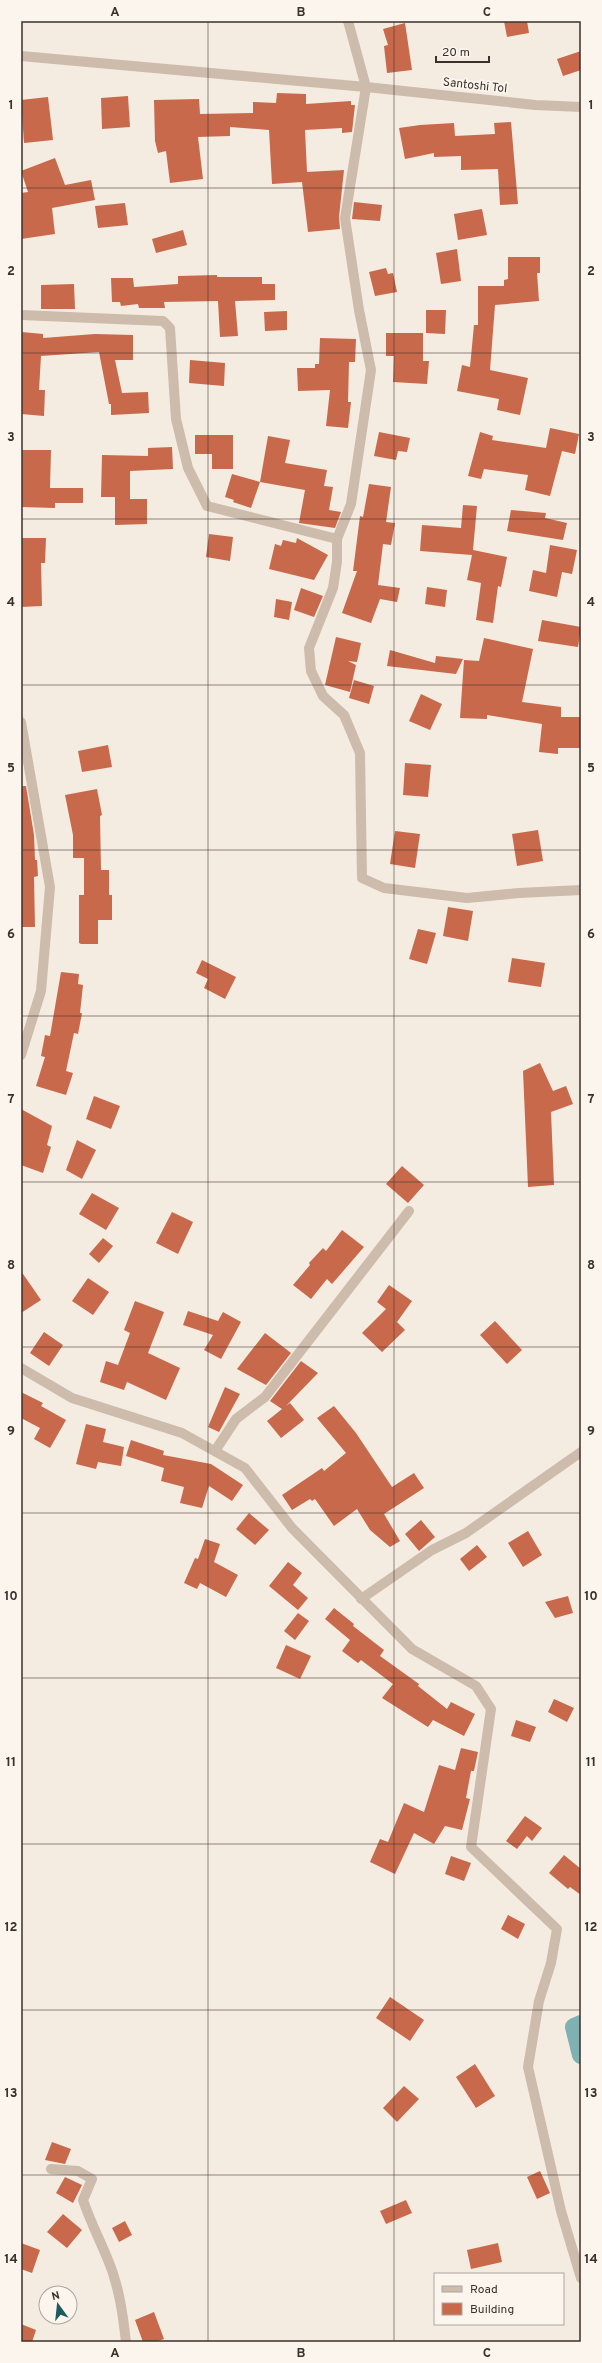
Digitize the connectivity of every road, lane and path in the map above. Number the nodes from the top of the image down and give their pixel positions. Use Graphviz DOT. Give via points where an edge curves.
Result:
graph roads {
  1 [pos="348,21"];
  2 [pos="21,56"];
  3 [pos="366,87"];
  4 [pos="581,107"];
  5 [pos="21,315"];
  6 [pos="337,539"];
  7 [pos="21,722"];
  8 [pos="581,890"];
  9 [pos="21,1055"];
  10 [pos="409,1211"];
  11 [pos="21,1368"];
  12 [pos="215,1451"];
  13 [pos="581,1452"];
  14 [pos="361,1599"];
  15 [pos="51,2169"];
  16 [pos="581,2278"];
  17 [pos="126,2342"];
  1 -- 3 [label="street"];
  2 -- 3 [label="street, Santoshi Tol"];
  3 -- 4 [label="street, Santoshi Tol" via="535,105"];
  3 -- 6 [label="street" via="345,218 371,370 351,504"];
  5 -- 6 [label="street" via="163,320 170,328 176,419 188,468 207,506"];
  6 -- 8 [label="street" via="338,562 333,588 309,648 311,671 323,696 344,715 360,752 362,878 384,888 467,898"];
  7 -- 9 [label="street" via="50,887 41,990"];
  10 -- 12 [label="street" via="266,1397 236,1419"];
  11 -- 12 [label="street" via="72,1398 182,1433"];
  12 -- 14 [label="street" via="245,1468 292,1528"];
  13 -- 14 [label="street" via="466,1533 432,1550"];
  14 -- 16 [label="street" via="412,1649 476,1686 490,1709 471,1847 557,1929 551,1963 539,2000 528,2067 562,2211"];
  15 -- 17 [label="street" via="78,2171 92,2179 83,2200 109,2261 120,2298"];
}
